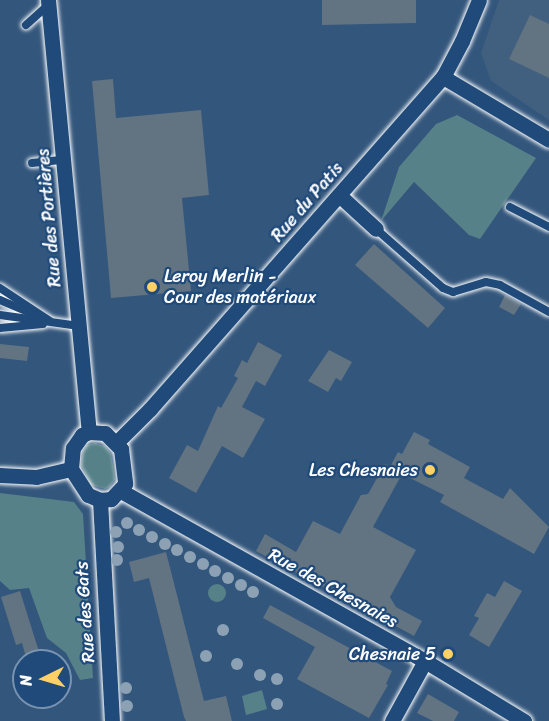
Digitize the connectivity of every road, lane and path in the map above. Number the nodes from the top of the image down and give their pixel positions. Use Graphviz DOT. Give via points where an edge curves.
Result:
graph roads {
  1 [pos="479,0"];
  2 [pos="48,2"];
  3 [pos="26,25"];
  4 [pos="443,77"];
  5 [pos="549,140"];
  6 [pos="63,160"];
  7 [pos="32,163"];
  8 [pos="339,195"];
  9 [pos="510,207"];
  10 [pos="549,227"];
  11 [pos="376,229"];
  12 [pos="0,288"];
  13 [pos="0,300"];
  14 [pos="549,312"];
  15 [pos="0,315"];
  16 [pos="54,323"];
  17 [pos="79,326"];
  18 [pos="0,328"];
  19 [pos="89,432"];
  20 [pos="117,442"];
  21 [pos="72,469"];
  22 [pos="0,475"];
  23 [pos="121,491"];
  24 [pos="100,500"];
  25 [pos="425,661"];
  26 [pos="112,721"];
  27 [pos="392,721"];
  28 [pos="524,721"];
  1 -- 4 [label="street, Rue du Patis"];
  2 -- 3 [label="lane"];
  2 -- 6 [label="street, Rue des Portières"];
  4 -- 5 [label="street"];
  4 -- 8 [label="street, Rue du Patis"];
  6 -- 7 [label="lane"];
  6 -- 17 [label="street, Rue des Portières"];
  8 -- 11 [label="street"];
  8 -- 20 [label="street, Rue du Patis"];
  9 -- 10 [label="lane"];
  11 -- 14 [label="lane" via="443,288 453,292 486,282 500,285"];
  12 -- 16 [label="lane"];
  13 -- 16 [label="lane"];
  15 -- 16 [label="lane"];
  16 -- 17 [label="lane"];
  16 -- 18 [label="lane"];
  17 -- 19 [label="street, Rue des Portières"];
  19 -- 20 [label="street" via="105,433"];
  19 -- 21 [label="street" via="73,448"];
  20 -- 23 [label="street" via="126,475"];
  21 -- 22 [label="street" via="36,477"];
  21 -- 24 [label="street" via="88,495"];
  23 -- 24 [label="street" via="111,499"];
  23 -- 25 [label="street, Rue des Chesnaies"];
  24 -- 26 [label="street, Rue des Gats"];
  25 -- 27 [label="street"];
  25 -- 28 [label="street, Rue des Chesnaies"];
}
